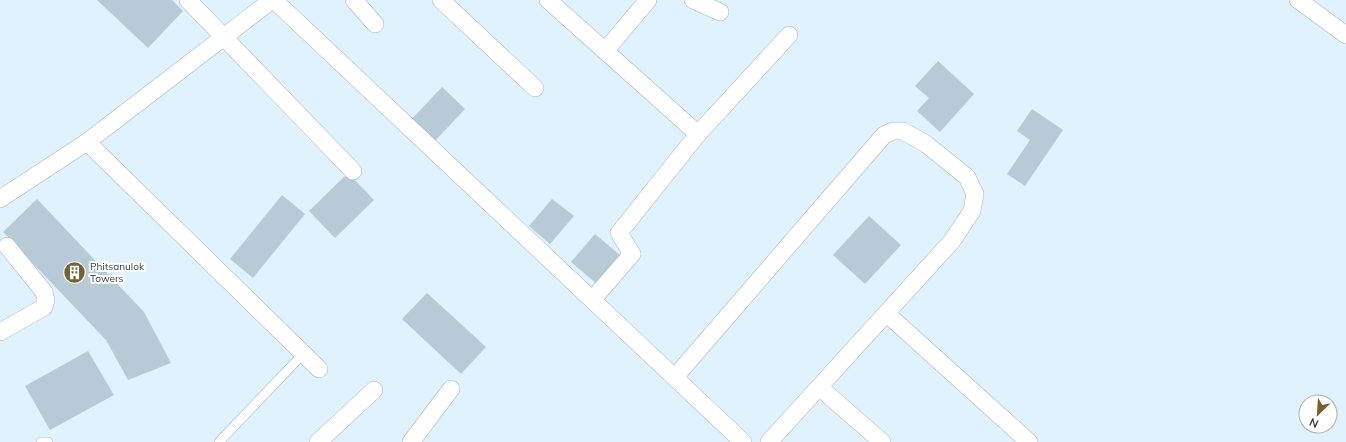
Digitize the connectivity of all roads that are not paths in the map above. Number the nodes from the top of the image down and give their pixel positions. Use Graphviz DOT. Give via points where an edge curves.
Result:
graph roads {
  1 [pos="188,0"];
  2 [pos="273,0"];
  3 [pos="354,0"];
  4 [pos="441,0"];
  5 [pos="548,0"];
  6 [pos="648,0"];
  7 [pos="693,0"];
  8 [pos="1298,0"];
  9 [pos="720,12"];
  10 [pos="375,24"];
  11 [pos="788,35"];
  12 [pos="1346,35"];
  13 [pos="223,38"];
  14 [pos="605,51"];
  15 [pos="535,88"];
  16 [pos="698,134"];
  17 [pos="87,142"];
  18 [pos="353,171"];
  19 [pos="0,199"];
  20 [pos="7,246"];
  21 [pos="593,299"];
  22 [pos="887,314"];
  23 [pos="0,332"];
  24 [pos="303,354"];
  25 [pos="319,369"];
  26 [pos="675,377"];
  27 [pos="819,387"];
  28 [pos="452,389"];
  29 [pos="374,390"];
  30 [pos="328,438"];
  31 [pos="41,442"];
  32 [pos="48,442"];
  33 [pos="219,442"];
  34 [pos="411,442"];
  35 [pos="743,442"];
  36 [pos="769,442"];
  37 [pos="882,442"];
  38 [pos="1029,442"];
  1 -- 13 [label="street"];
  2 -- 13 [label="street"];
  2 -- 21 [label="street"];
  3 -- 10 [label="street"];
  4 -- 15 [label="street"];
  5 -- 14 [label="street"];
  6 -- 14 [label="street"];
  7 -- 9 [label="street"];
  8 -- 12 [label="street"];
  11 -- 16 [label="street"];
  13 -- 17 [label="street"];
  13 -- 18 [label="street"];
  14 -- 16 [label="street"];
  16 -- 21 [label="street" via="619,234 632,254"];
  17 -- 19 [label="street"];
  17 -- 24 [label="street"];
  20 -- 23 [label="street" via="44,292 46,300 44,307"];
  21 -- 26 [label="street"];
  22 -- 26 [label="street" via="952,241 972,211 975,194 967,177 926,144 902,131 884,135"];
  22 -- 27 [label="street"];
  22 -- 38 [label="street"];
  24 -- 25 [label="street"];
  24 -- 33 [label="lane"];
  26 -- 35 [label="street"];
  27 -- 36 [label="street"];
  27 -- 37 [label="street"];
  28 -- 34 [label="street"];
  29 -- 30 [label="street"];
  31 -- 32 [label="lane"];
}
